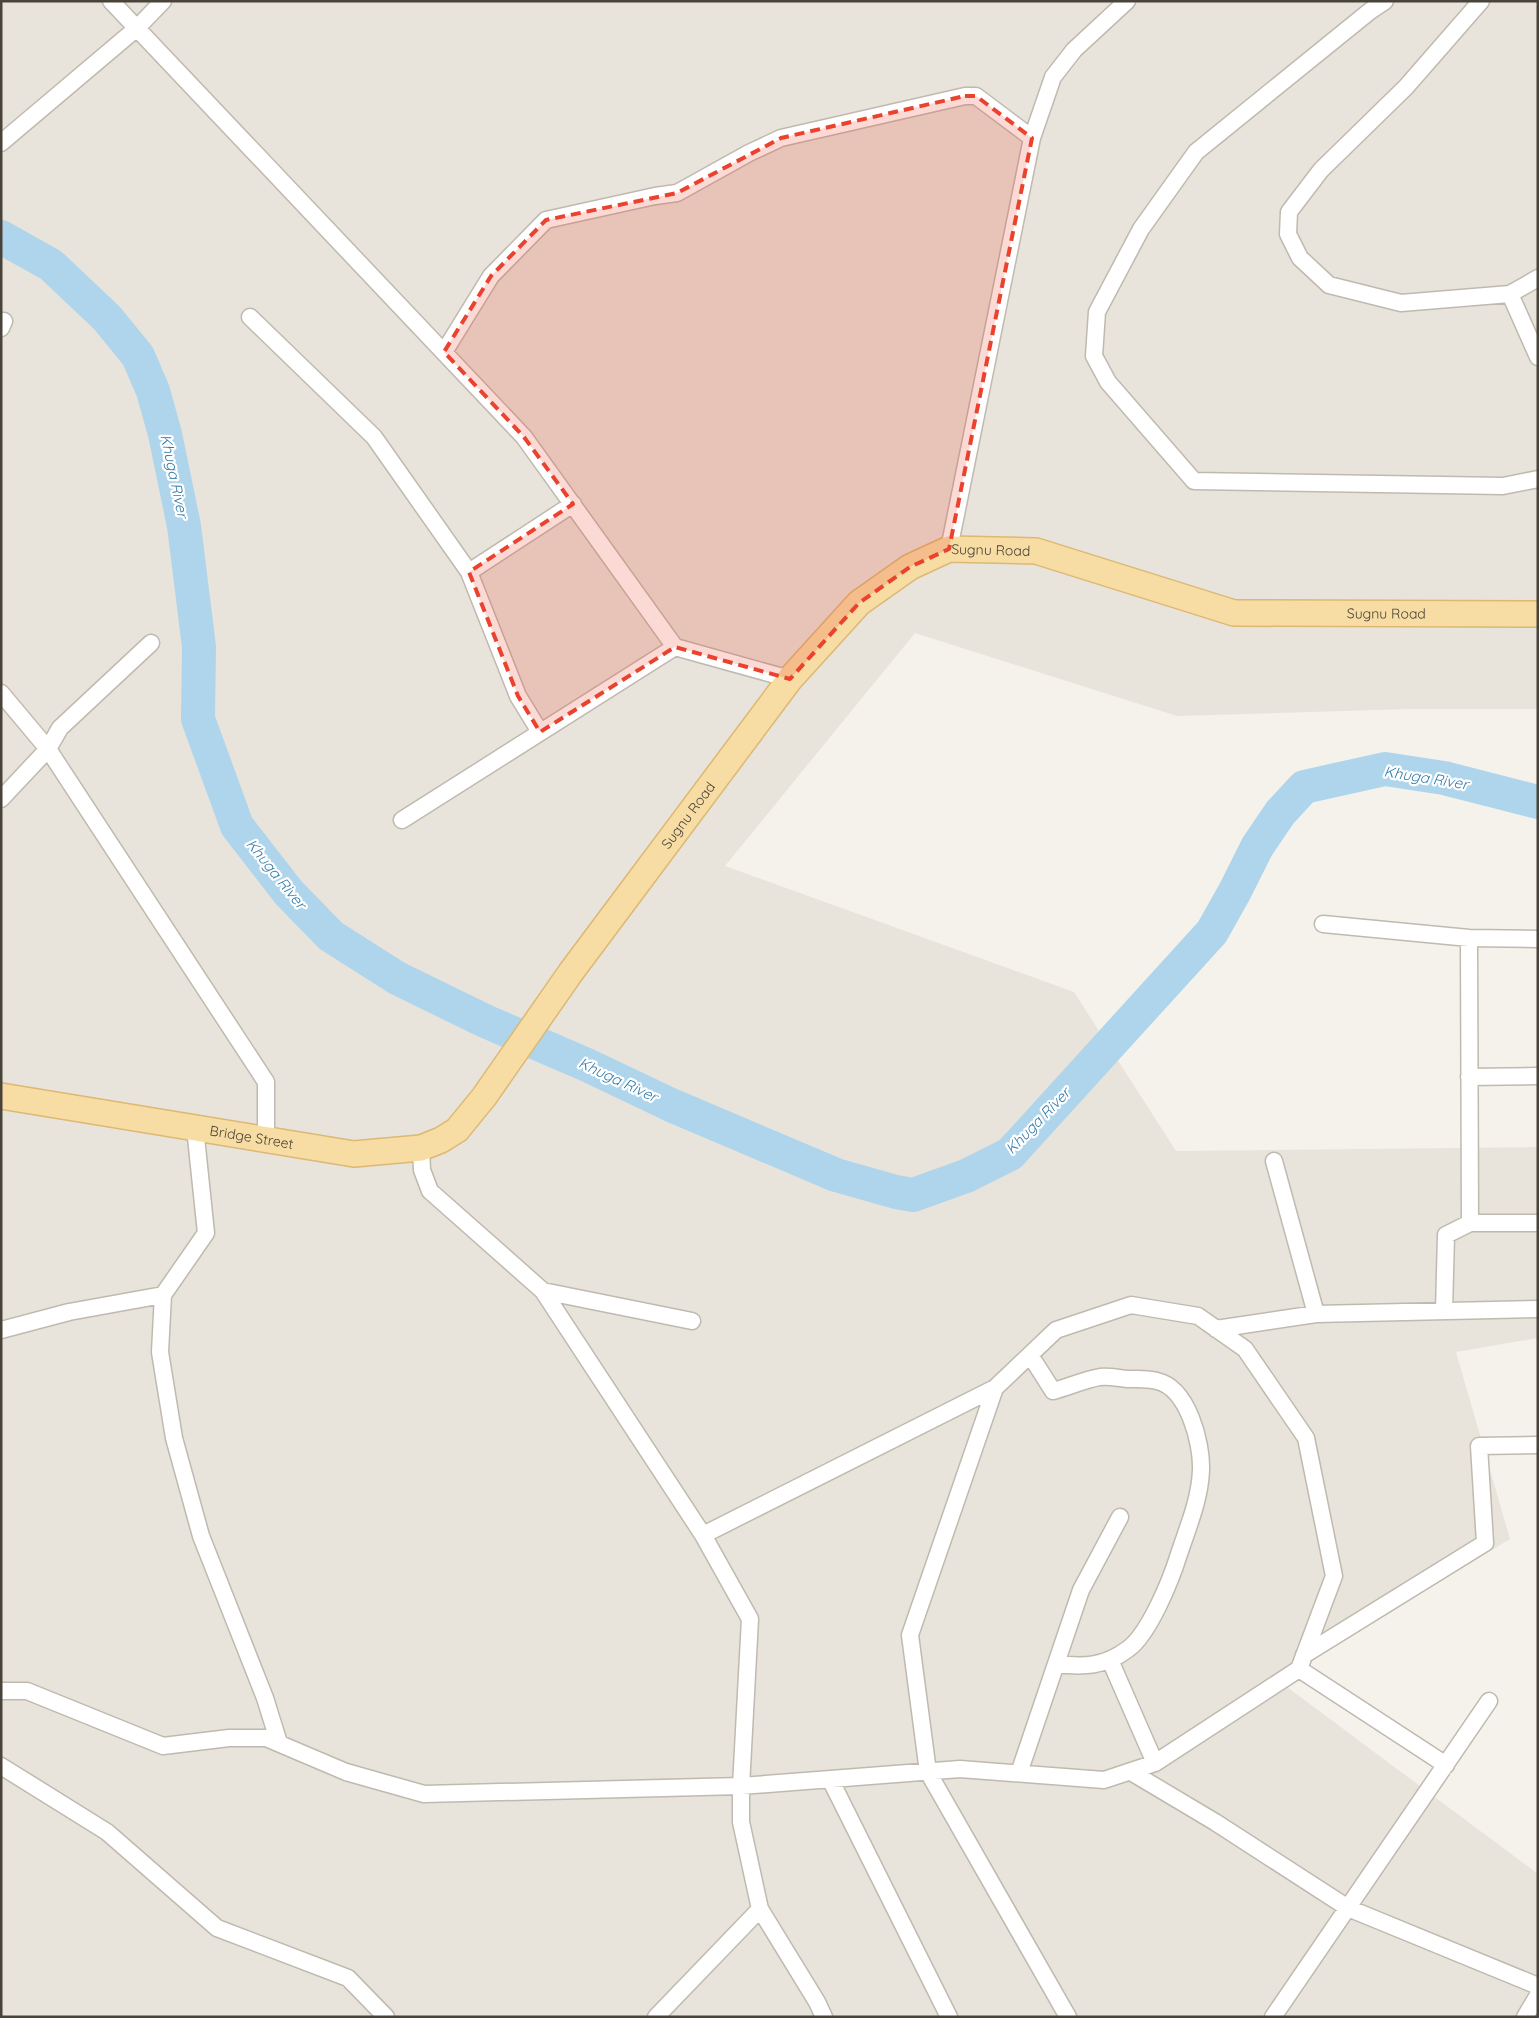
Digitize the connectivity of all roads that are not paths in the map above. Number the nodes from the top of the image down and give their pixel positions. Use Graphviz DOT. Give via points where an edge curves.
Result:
graph roads {
  1 [pos="111,1"];
  2 [pos="163,1"];
  3 [pos="1127,1"];
  4 [pos="1385,1"];
  5 [pos="1481,1"];
  6 [pos="137,28"];
  7 [pos="1032,138"];
  8 [pos="1,143"];
  9 [pos="1538,278"];
  10 [pos="1510,294"];
  11 [pos="250,317"];
  12 [pos="444,352"];
  13 [pos="1538,357"];
  14 [pos="1538,480"];
  15 [pos="573,504"];
  16 [pos="949,549"];
  17 [pos="469,572"];
  18 [pos="1538,614"];
  19 [pos="151,643"];
  20 [pos="675,647"];
  21 [pos="790,679"];
  22 [pos="1,693"];
  23 [pos="540,732"];
  24 [pos="48,749"];
  25 [pos="1,799"];
  26 [pos="402,820"];
  27 [pos="1323,924"];
  28 [pos="1469,938"];
  29 [pos="1538,938"];
  30 [pos="1538,1076"];
  31 [pos="1469,1077"];
  32 [pos="1,1096"];
  33 [pos="484,1097"];
  34 [pos="194,1128"];
  35 [pos="266,1140"];
  36 [pos="421,1148"];
  37 [pos="1274,1162"];
  38 [pos="1470,1223"];
  39 [pos="1538,1223"];
  40 [pos="543,1290"];
  41 [pos="163,1295"];
  42 [pos="1538,1309"];
  43 [pos="1444,1312"];
  44 [pos="1316,1314"];
  45 [pos="692,1321"];
  46 [pos="1216,1329"];
  47 [pos="1,1330"];
  48 [pos="1030,1355"];
  49 [pos="995,1388"];
  50 [pos="1538,1445"];
  51 [pos="1120,1516"];
  52 [pos="703,1535"];
  53 [pos="1110,1660"];
  54 [pos="1301,1662"];
  55 [pos="1056,1664"];
  56 [pos="1,1691"];
  57 [pos="1489,1701"];
  58 [pos="279,1743"];
  59 [pos="1155,1763"];
  60 [pos="1446,1765"];
  61 [pos="1,1766"];
  62 [pos="928,1772"];
  63 [pos="1131,1772"];
  64 [pos="1019,1774"];
  65 [pos="830,1780"];
  66 [pos="741,1786"];
  67 [pos="1348,1908"];
  68 [pos="760,1909"];
  69 [pos="1538,1986"];
  70 [pos="1538,1995"];
  71 [pos="385,2017"];
  72 [pos="656,2017"];
  73 [pos="824,2017"];
  74 [pos="949,2017"];
  75 [pos="1068,2017"];
  76 [pos="1273,2017"];
  77 [pos="1526,2017"];
  1 -- 6 [label="street"];
  2 -- 6 [label="street"];
  3 -- 7 [label="street" via="1074,50 1053,77"];
  4 -- 14 [label="street" via="1196,152 1141,229 1097,312 1094,356 1108,382 1194,481 1503,486"];
  5 -- 10 [label="street" via="1406,87 1321,170 1289,212 1288,234 1300,258 1329,285 1401,303"];
  6 -- 8 [label="street"];
  6 -- 12 [label="street"];
  7 -- 12 [label="street" via="976,96 965,96 781,138 677,194 546,220 491,276"];
  7 -- 16 [label="street"];
  9 -- 10 [label="street"];
  10 -- 13 [label="street"];
  11 -- 17 [label="street" via="374,438"];
  12 -- 15 [label="street" via="524,437"];
  15 -- 17 [label="street"];
  15 -- 20 [label="street"];
  16 -- 18 [label="main road, Sugnu Road" via="1036,551 1234,613"];
  16 -- 21 [label="main road, Sugnu Road" via="910,567 859,603"];
  17 -- 23 [label="street" via="518,696"];
  19 -- 24 [label="street" via="60,728"];
  20 -- 21 [label="street"];
  20 -- 23 [label="street"];
  21 -- 33 [label="main road, Sugnu Road" via="571,972"];
  22 -- 24 [label="street"];
  23 -- 26 [label="street"];
  24 -- 25 [label="street"];
  24 -- 35 [label="street" via="266,1082"];
  27 -- 28 [label="street"];
  28 -- 29 [label="street"];
  28 -- 31 [label="street"];
  30 -- 31 [label="street"];
  31 -- 38 [label="street"];
  32 -- 34 [label="main road, Bridge Street"];
  33 -- 36 [label="main road, Bridge Street" via="457,1130"];
  34 -- 35 [label="main road, Bridge Street"];
  34 -- 41 [label="street" via="206,1233"];
  35 -- 36 [label="main road, Bridge Street" via="354,1154"];
  36 -- 40 [label="street" via="422,1170 430,1191"];
  37 -- 44 [label="street"];
  38 -- 39 [label="street"];
  38 -- 43 [label="street" via="1446,1235"];
  40 -- 45 [label="street"];
  40 -- 52 [label="street"];
  41 -- 47 [label="street" via="69,1312"];
  41 -- 58 [label="street" via="160,1352 174,1438 201,1536 266,1698"];
  42 -- 43 [label="street"];
  43 -- 44 [label="street"];
  44 -- 46 [label="street"];
  46 -- 48 [label="street" via="1198,1316 1131,1305 1056,1330"];
  46 -- 54 [label="street" via="1245,1349 1306,1438 1334,1576"];
  48 -- 49 [label="street"];
  48 -- 53 [label="street" via="1053,1391 1101,1377 1158,1381 1174,1391 1191,1417 1199,1441 1201,1470 1196,1505 1173,1572 1143,1634 1129,1649"];
  49 -- 52 [label="street"];
  49 -- 62 [label="street" via="910,1635"];
  50 -- 54 [label="street" via="1479,1446 1485,1543"];
  51 -- 55 [label="street" via="1082,1590"];
  52 -- 66 [label="street" via="750,1619"];
  53 -- 55 [label="street" via="1084,1667"];
  53 -- 59 [label="street"];
  54 -- 59 [label="street"];
  54 -- 60 [label="street"];
  55 -- 64 [label="street"];
  56 -- 58 [label="street" via="26,1691 163,1746 230,1738 266,1738"];
  57 -- 60 [label="street"];
  58 -- 66 [label="street" via="346,1772 424,1794"];
  59 -- 63 [label="street"];
  60 -- 67 [label="street"];
  61 -- 71 [label="street" via="107,1832 217,1928 348,1978"];
  62 -- 64 [label="street" via="960,1769"];
  62 -- 65 [label="street"];
  62 -- 75 [label="street"];
  63 -- 64 [label="street" via="1104,1780"];
  63 -- 67 [label="street"];
  65 -- 66 [label="street"];
  65 -- 74 [label="street"];
  66 -- 68 [label="street" via="741,1822"];
  67 -- 69 [label="street"];
  67 -- 76 [label="street"];
  68 -- 72 [label="street"];
  68 -- 73 [label="street"];
  70 -- 77 [label="street"];
}
